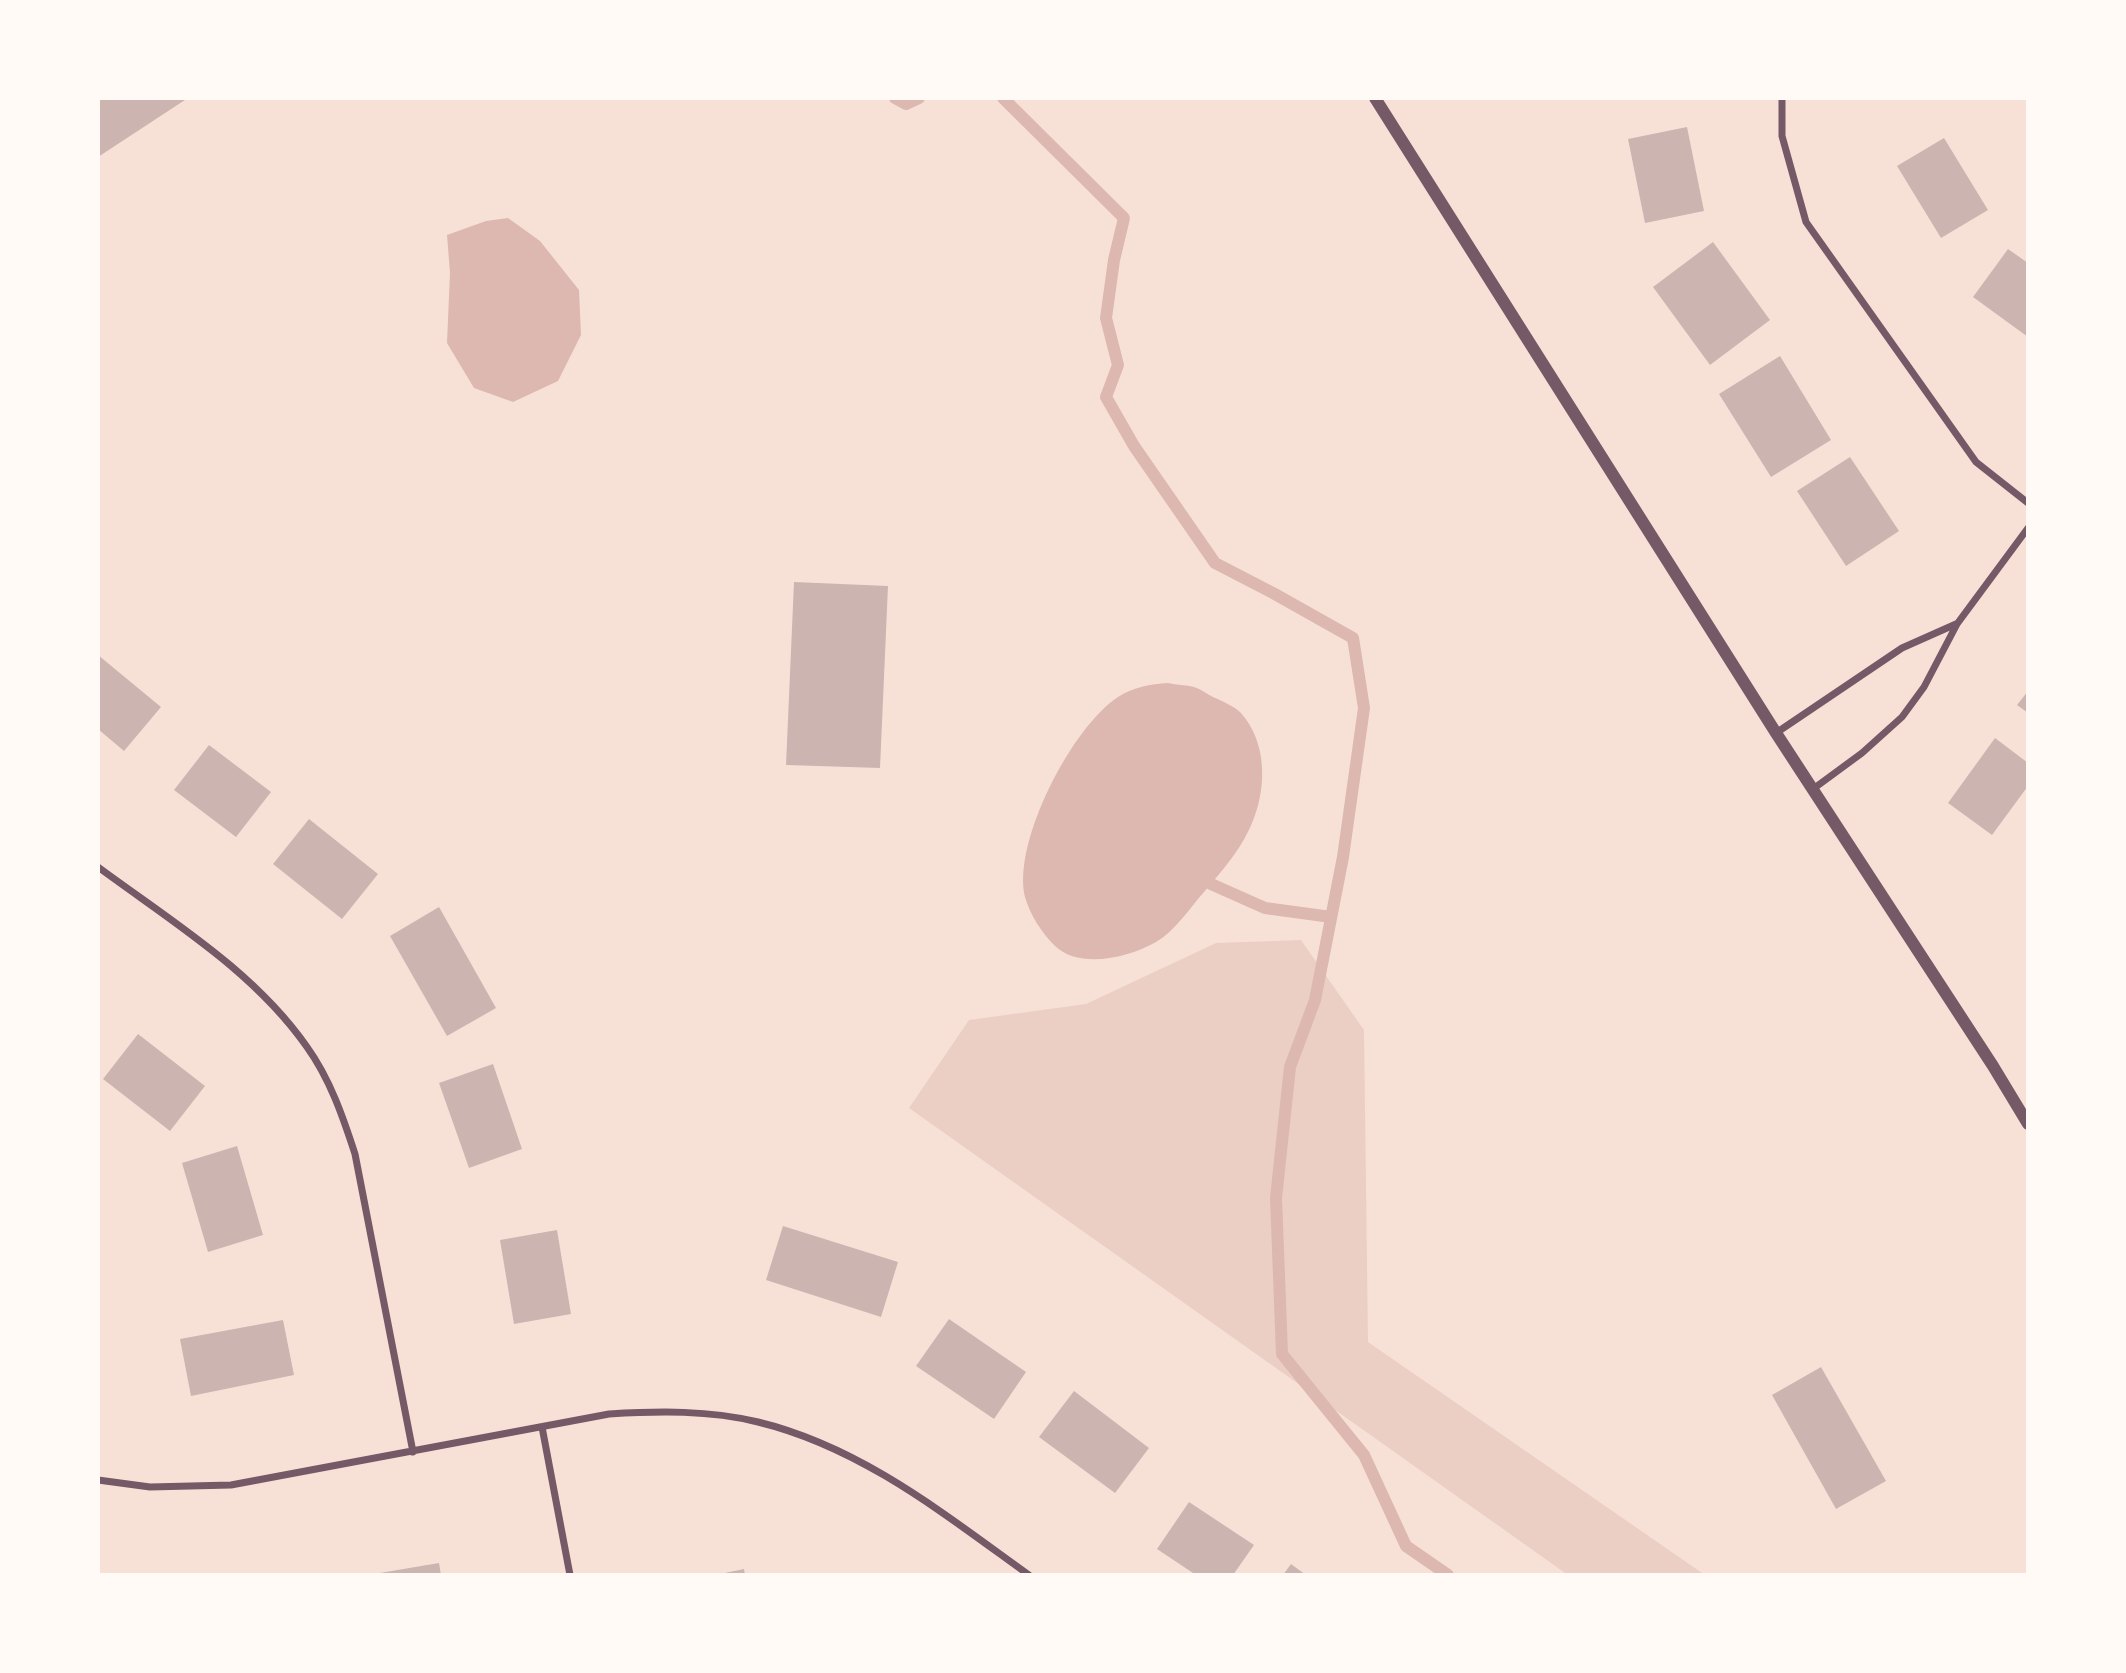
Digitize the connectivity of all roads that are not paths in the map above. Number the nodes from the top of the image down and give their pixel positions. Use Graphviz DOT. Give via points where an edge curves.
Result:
graph roads {
  1 [pos="1375,98"];
  2 [pos="1782,98"];
  3 [pos="2028,503"];
  4 [pos="2028,528"];
  5 [pos="1957,624"];
  6 [pos="1776,733"];
  7 [pos="1813,789"];
  8 [pos="98,867"];
  9 [pos="2028,1124"];
  10 [pos="542,1427"];
  11 [pos="413,1452"];
  12 [pos="98,1480"];
  13 [pos="570,1575"];
  14 [pos="1029,1575"];
  1 -- 6 [label="street"];
  2 -- 3 [label="street" via="1782,136 1806,222 1976,462"];
  4 -- 5 [label="street"];
  5 -- 6 [label="street" via="1902,648"];
  5 -- 7 [label="street" via="1924,687 1902,717"];
  6 -- 7 [label="street"];
  7 -- 9 [label="street"];
  8 -- 11 [label="street" via="227,962 267,999 326,1078 355,1154"];
  10 -- 11 [label="street"];
  10 -- 13 [label="street"];
  10 -- 14 [label="street" via="610,1413 670,1411 756,1421 795,1432 904,1486"];
  11 -- 12 [label="street" via="231,1485 150,1487"];
}
